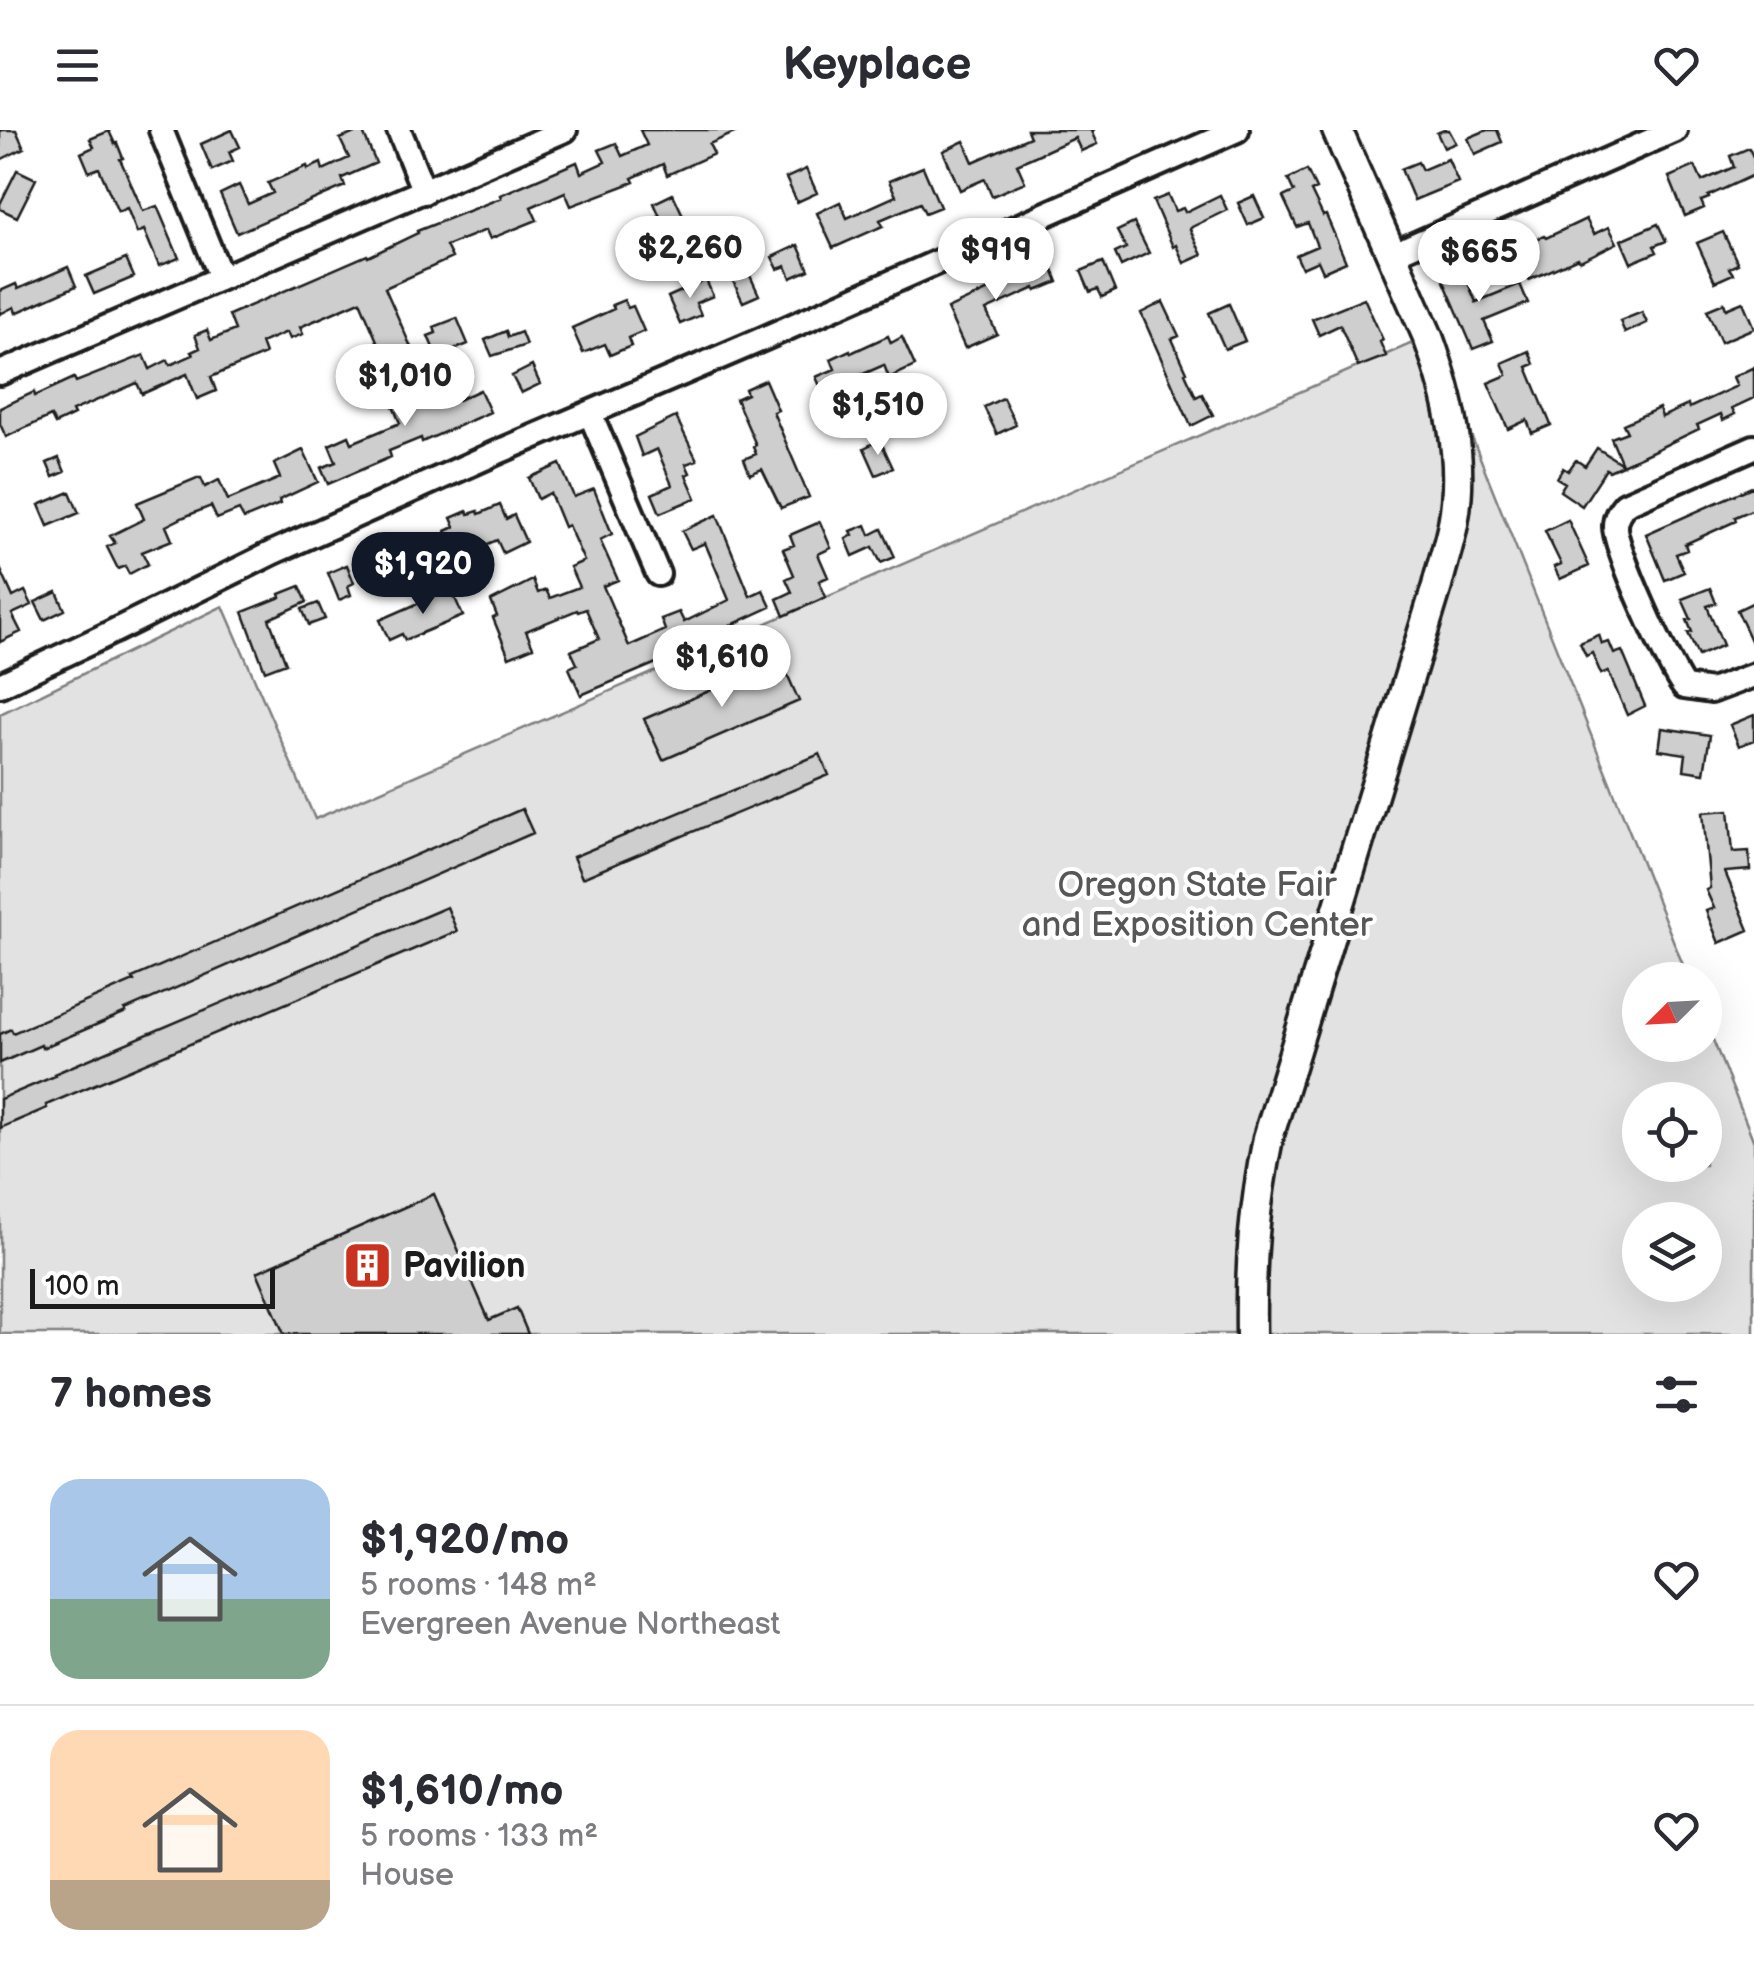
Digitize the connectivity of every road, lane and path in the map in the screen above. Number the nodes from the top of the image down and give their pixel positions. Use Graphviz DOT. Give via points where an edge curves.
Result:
graph roads {
  1 [pos="160,130"];
  2 [pos="399,130"];
  3 [pos="565,130"];
  4 [pos="1236,130"];
  5 [pos="1337,130"];
  6 [pos="1675,130"];
  7 [pos="424,192"];
  8 [pos="1392,254"];
  9 [pos="220,276"];
  10 [pos="0,373"];
  11 [pos="590,413"];
  12 [pos="1754,447"];
  13 [pos="658,574"];
  14 [pos="1754,675"];
  15 [pos="0,684"];
  16 [pos="1250,1334"];
  1 -- 9 [label="street"];
  2 -- 7 [label="street"];
  3 -- 7 [label="street"];
  4 -- 11 [label="street"];
  5 -- 8 [label="main road"];
  6 -- 8 [label="street"];
  7 -- 9 [label="street"];
  8 -- 16 [label="main road" via="1448,394 1457,474 1454,523 1268,1138 1255,1204"];
  9 -- 10 [label="street"];
  11 -- 13 [label="street"];
  11 -- 15 [label="street" via="274,552"];
  12 -- 14 [label="street" via="1624,504 1615,524 1644,606 1684,686 1710,691"];
}
